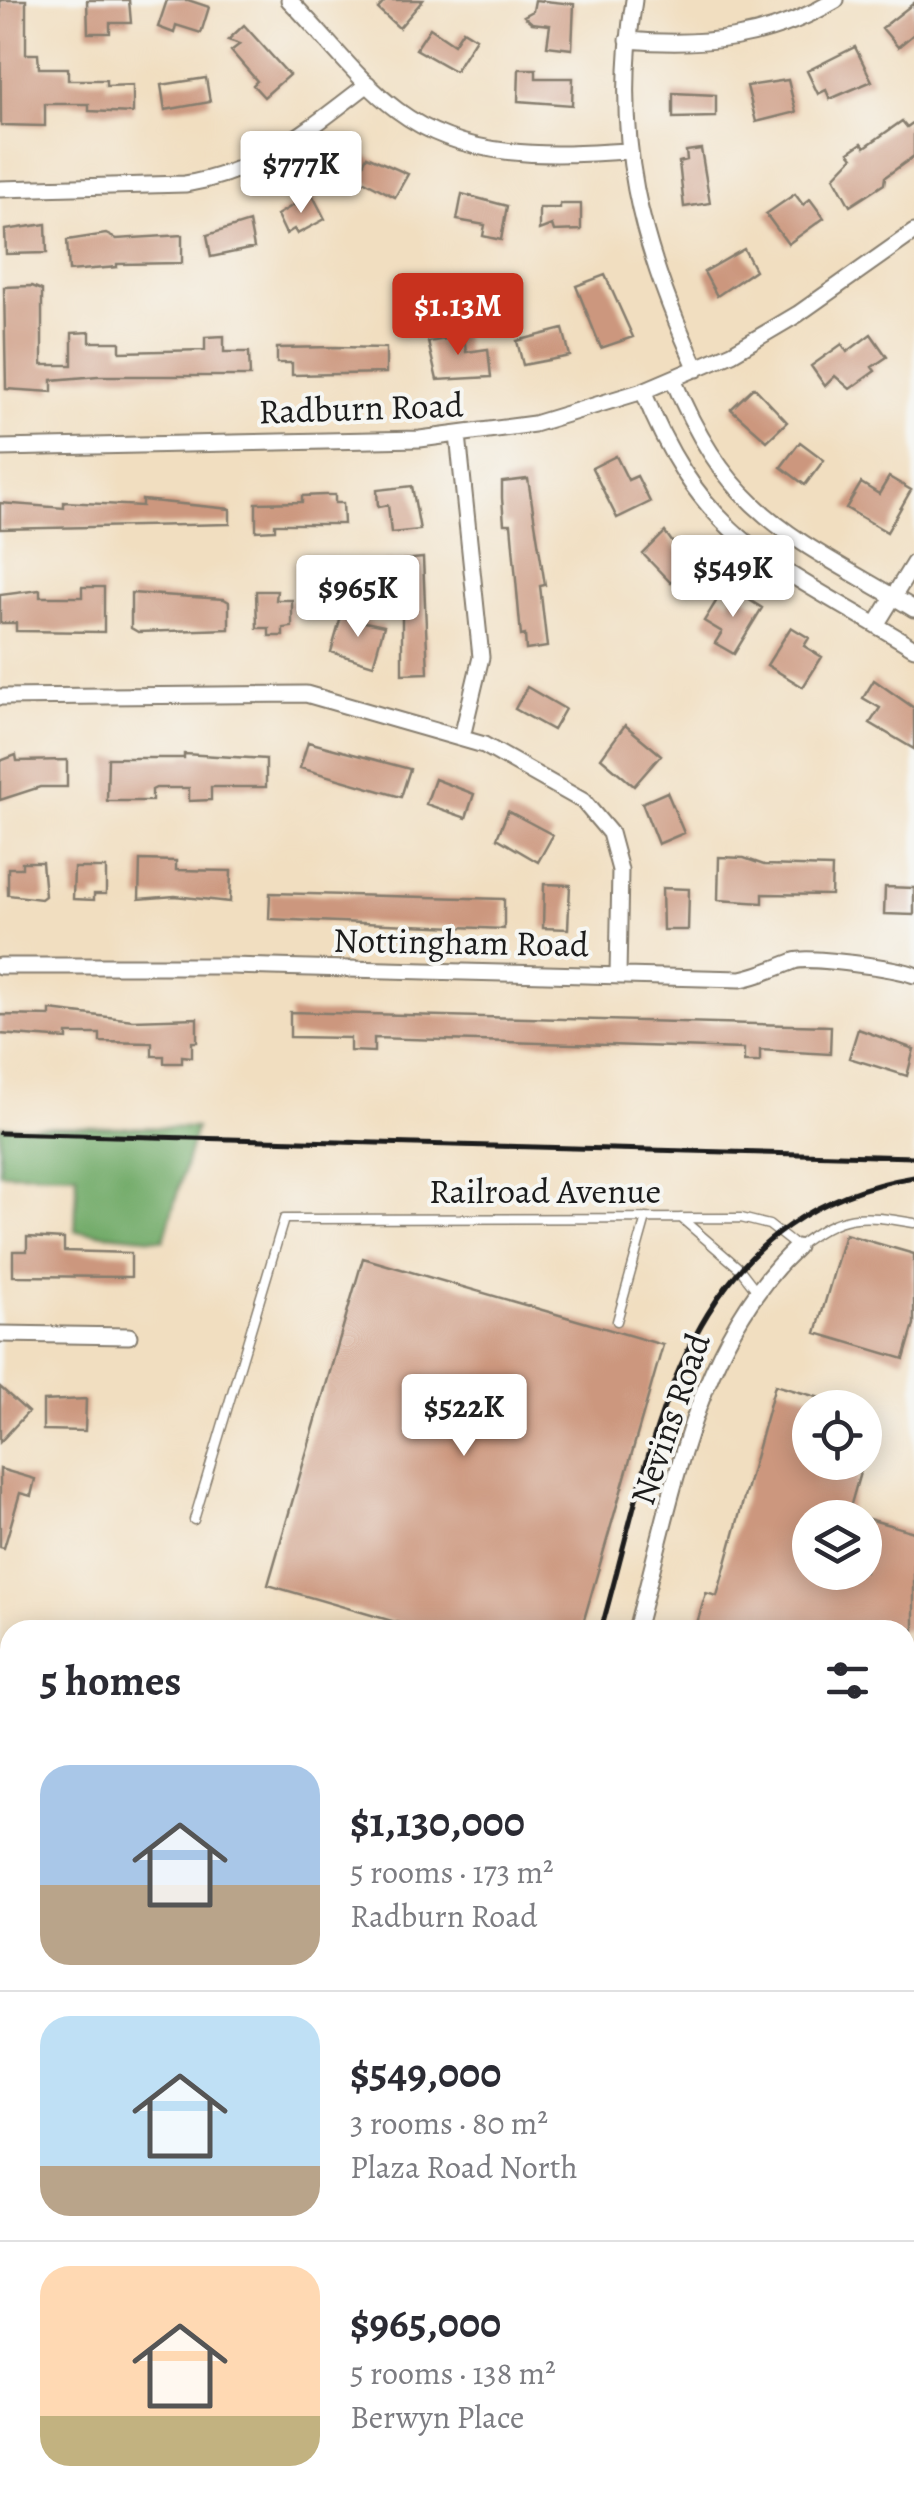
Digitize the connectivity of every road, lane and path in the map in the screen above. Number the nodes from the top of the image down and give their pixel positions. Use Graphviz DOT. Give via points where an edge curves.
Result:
graph roads {
  1 [pos="289,0"];
  2 [pos="314,0"];
  3 [pos="634,0"];
  4 [pos="836,0"];
  5 [pos="302,13"];
  6 [pos="628,40"];
  7 [pos="368,84"];
  8 [pos="628,150"];
  9 [pos="0,189"];
  10 [pos="914,232"];
  11 [pos="697,369"];
  12 [pos="673,379"];
  13 [pos="643,391"];
  14 [pos="458,436"];
  15 [pos="0,448"];
  16 [pos="914,563"];
  17 [pos="893,597"];
  18 [pos="914,609"];
  19 [pos="876,625"];
  20 [pos="914,648"];
  21 [pos="0,698"];
  22 [pos="462,737"];
  23 [pos="0,966"];
  24 [pos="618,975"];
  25 [pos="914,975"];
  26 [pos="646,1218"];
  27 [pos="681,1218"];
  28 [pos="914,1223"];
  29 [pos="797,1247"];
  30 [pos="756,1290"];
  31 [pos="617,1322"];
  32 [pos="0,1334"];
  33 [pos="130,1336"];
  34 [pos="194,1520"];
  35 [pos="639,1620"];
  1 -- 5 [label="street"];
  2 -- 5 [label="street"];
  3 -- 6 [label="street"];
  4 -- 6 [label="street" via="806,18 736,40"];
  5 -- 7 [label="street"];
  6 -- 8 [label="street"];
  7 -- 8 [label="street" via="436,133 492,150 552,156"];
  7 -- 9 [label="street" via="276,154 214,180"];
  8 -- 11 [label="street" via="652,262"];
  10 -- 11 [label="street, Radburn Road" via="798,314"];
  11 -- 12 [label="street, Radburn Road"];
  12 -- 13 [label="street, Radburn Road"];
  12 -- 17 [label="street" via="702,443 752,507"];
  13 -- 14 [label="street, Radburn Road" via="534,424"];
  13 -- 19 [label="street" via="682,474 730,531"];
  14 -- 15 [label="street, Radburn Road"];
  14 -- 22 [label="street" via="481,657"];
  16 -- 17 [label="street"];
  17 -- 18 [label="street"];
  17 -- 19 [label="street"];
  19 -- 20 [label="street"];
  21 -- 22 [label="street" via="306,694"];
  22 -- 24 [label="street" via="566,790 610,833 620,870"];
  23 -- 24 [label="street, Nottingham Road"];
  24 -- 25 [label="street, Nottingham Road" via="741,979 798,959"];
  26 -- 27 [label="lane, Railroad Avenue"];
  26 -- 31 [label="lane"];
  26 -- 34 [label="lane, Railroad Avenue" via="284,1219"];
  27 -- 29 [label="lane, Railroad Avenue" via="756,1220"];
  27 -- 30 [label="lane"];
  28 -- 29 [label="lane" via="862,1214 824,1225"];
  29 -- 30 [label="street, Nevins Road"];
  30 -- 35 [label="street, Nevins Road" via="729,1335 699,1414"];
  32 -- 33 [label="street"];
}
